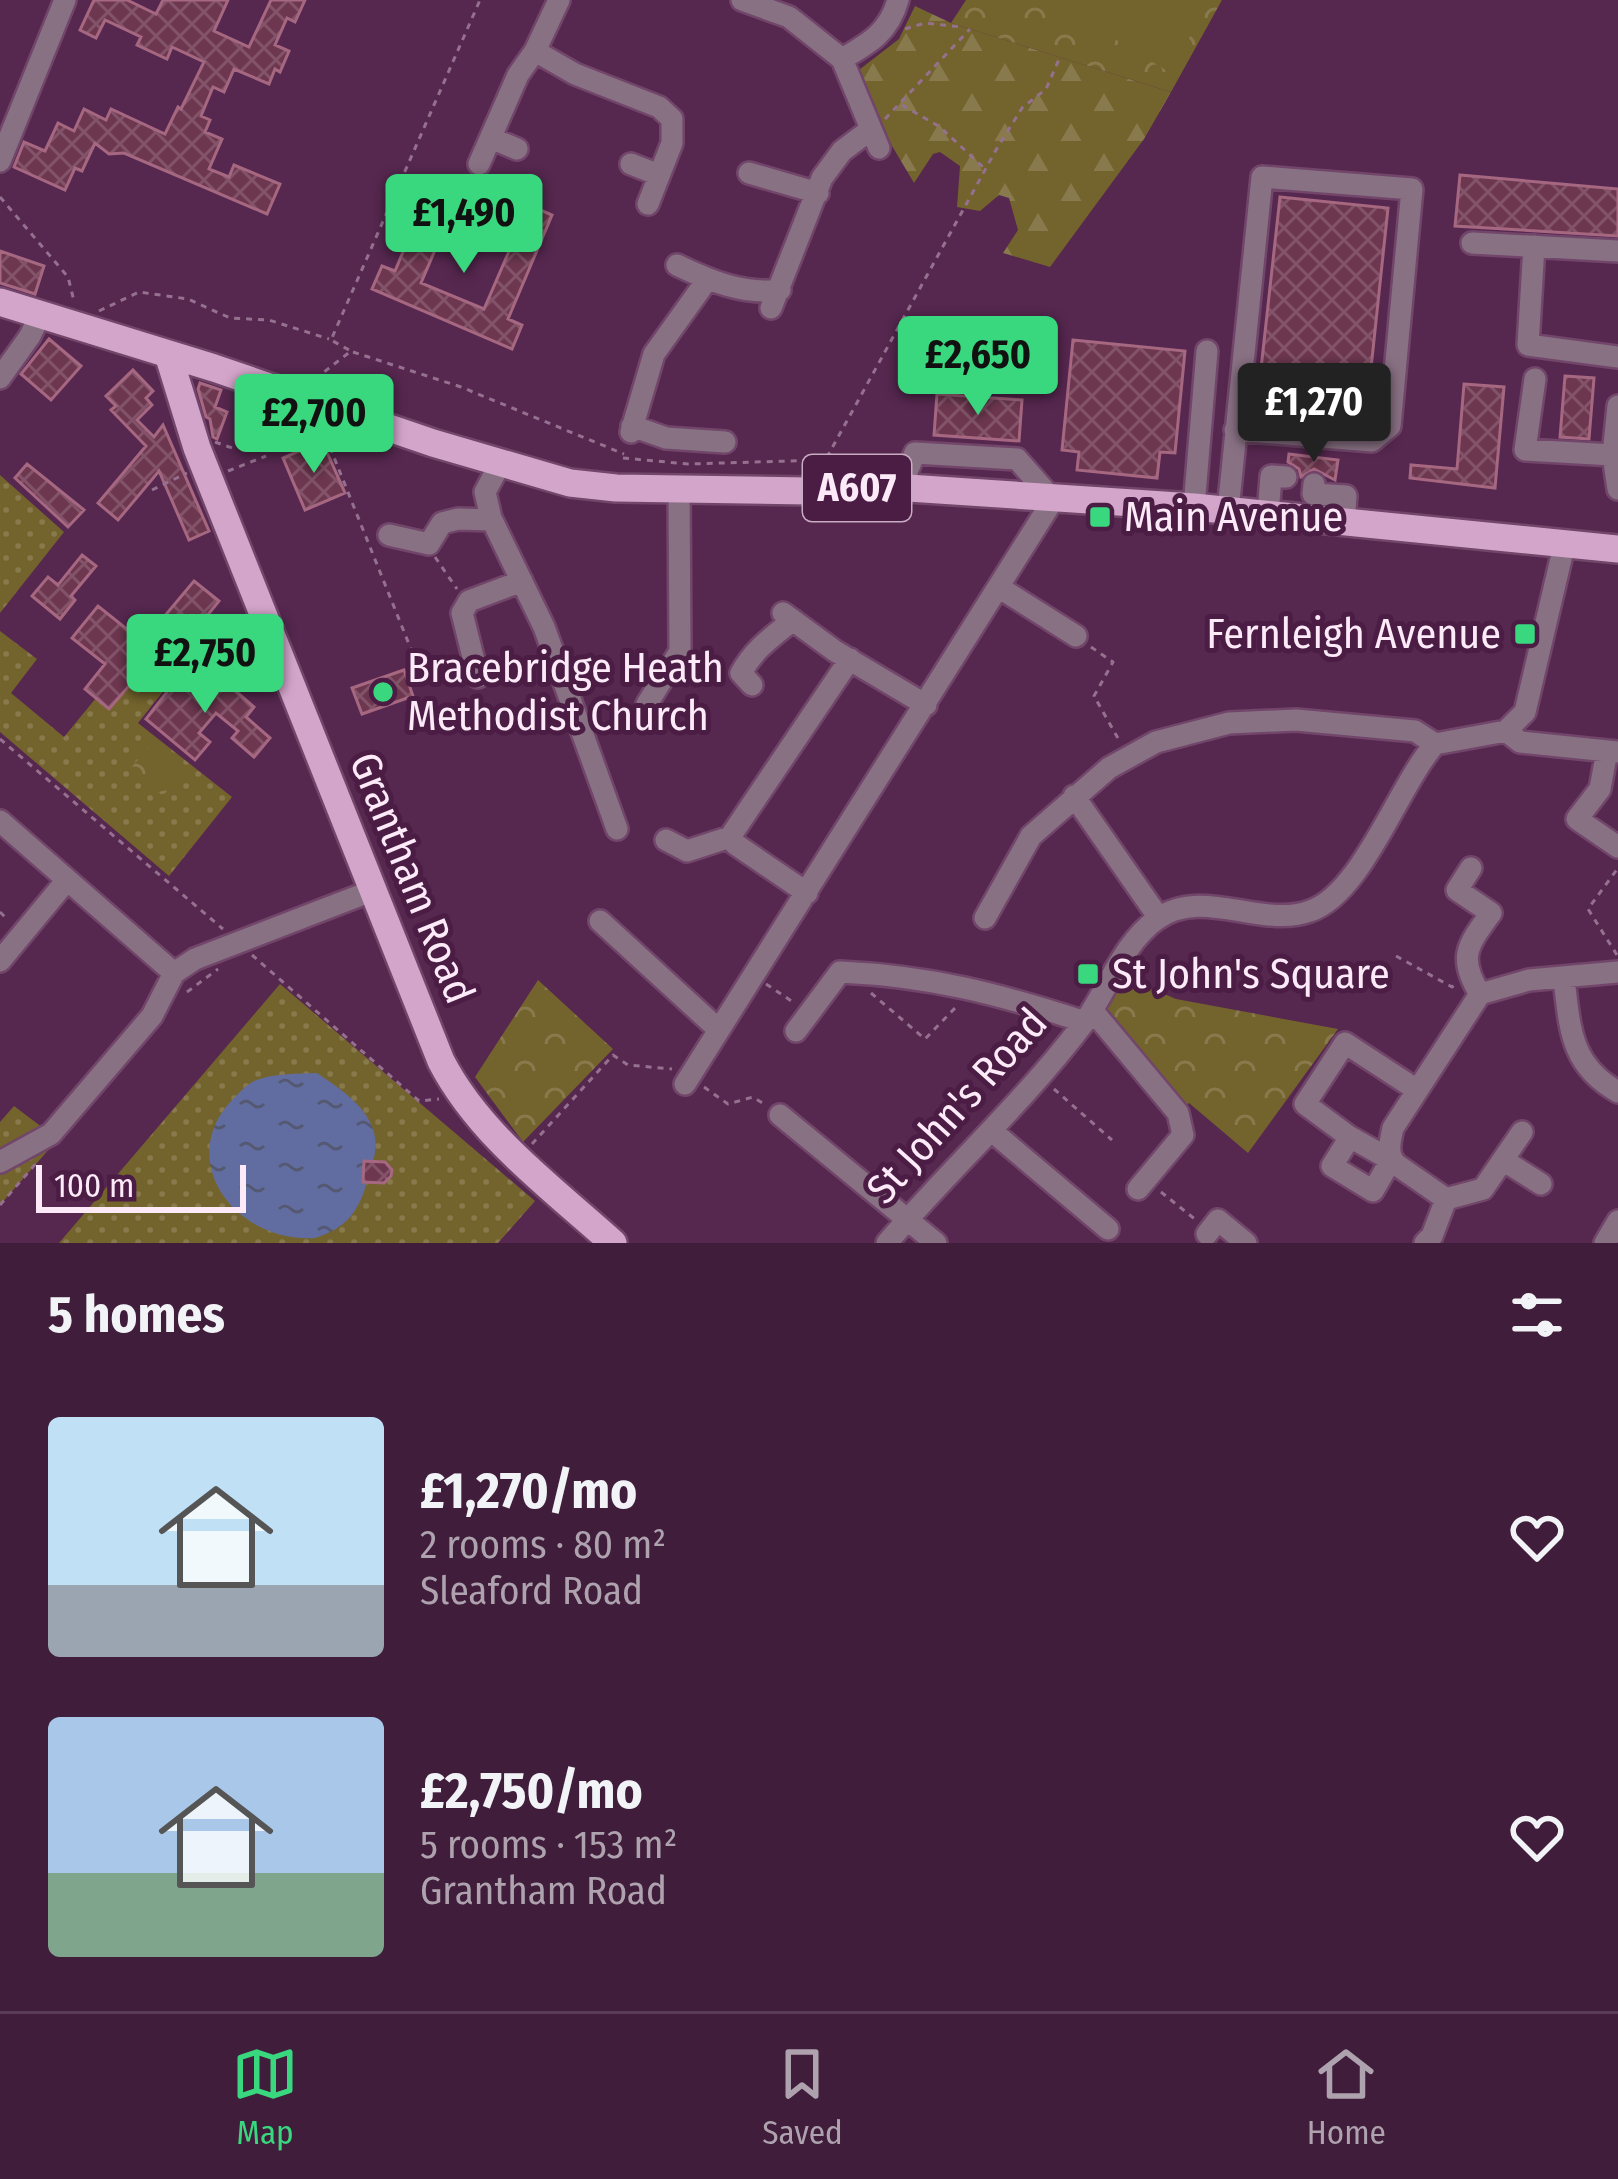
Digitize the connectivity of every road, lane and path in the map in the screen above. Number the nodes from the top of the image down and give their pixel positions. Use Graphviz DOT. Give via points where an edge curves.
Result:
graph roads {
  1 [pos="65,0"];
  2 [pos="480,0"];
  3 [pos="559,0"];
  4 [pos="742,0"];
  5 [pos="898,0"];
  6 [pos="962,27"];
  7 [pos="970,29"];
  8 [pos="875,40"];
  9 [pos="535,51"];
  10 [pos="1060,57"];
  11 [pos="842,59"];
  12 [pos="902,105"];
  13 [pos="876,134"];
  14 [pos="490,138"];
  15 [pos="517,149"];
  16 [pos="0,161"];
  17 [pos="479,164"];
  18 [pos="631,164"];
  19 [pos="986,169"];
  20 [pos="749,172"];
  21 [pos="659,175"];
  22 [pos="818,193"];
  23 [pos="0,197"];
  24 [pos="648,204"];
  25 [pos="1472,243"];
  26 [pos="1534,247"];
  27 [pos="1618,251"];
  28 [pos="677,265"];
  29 [pos="707,280"];
  30 [pos="0,302"];
  31 [pos="40,315"];
  32 [pos="80,327"];
  33 [pos="331,340"];
  34 [pos="351,351"];
  35 [pos="1207,351"];
  36 [pos="168,354"];
  37 [pos="1618,357"];
  38 [pos="0,378"];
  39 [pos="1535,379"];
  40 [pos="303,398"];
  41 [pos="1618,406"];
  42 [pos="1235,430"];
  43 [pos="724,442"];
  44 [pos="1613,455"];
  45 [pos="266,456"];
  46 [pos="623,458"];
  47 [pos="826,460"];
  48 [pos="500,464"];
  49 [pos="207,471"];
  50 [pos="1286,477"];
  51 [pos="1314,484"];
  52 [pos="616,488"];
  53 [pos="679,489"];
  54 [pos="1618,489"];
  55 [pos="152,490"];
  56 [pos="808,491"];
  57 [pos="1054,500"];
  58 [pos="1194,507"];
  59 [pos="1228,510"];
  60 [pos="1268,514"];
  61 [pos="492,520"];
  62 [pos="1344,523"];
  63 [pos="389,535"];
  64 [pos="428,544"];
  65 [pos="1564,546"];
  66 [pos="1618,549"];
  67 [pos="522,581"];
  68 [pos="1000,588"];
  69 [pos="474,599"];
  70 [pos="1076,636"];
  71 [pos="850,659"];
  72 [pos="478,677"];
  73 [pos="425,684"];
  74 [pos="752,685"];
  75 [pos="647,704"];
  76 [pos="926,705"];
  77 [pos="1506,731"];
  78 [pos="0,739"];
  79 [pos="1435,744"];
  80 [pos="1613,752"];
  81 [pos="1128,757"];
  82 [pos="1074,796"];
  83 [pos="0,821"];
  84 [pos="617,829"];
  85 [pos="730,837"];
  86 [pos="666,840"];
  87 [pos="1618,847"];
  88 [pos="1472,868"];
  89 [pos="1618,868"];
  90 [pos="68,880"];
  91 [pos="374,890"];
  92 [pos="806,893"];
  93 [pos="1159,918"];
  94 [pos="985,919"];
  95 [pos="600,921"];
  96 [pos="238,942"];
  97 [pos="1396,956"];
  98 [pos="1618,957"];
  99 [pos="0,962"];
  100 [pos="221,967"];
  101 [pos="847,972"];
  102 [pos="1618,972"];
  103 [pos="754,975"];
  104 [pos="1564,979"];
  105 [pos="181,982"];
  106 [pos="1474,984"];
  107 [pos="975,988"];
  108 [pos="1088,1016"];
  109 [pos="803,1022"];
  110 [pos="719,1030"];
  111 [pos="1040,1076"];
  112 [pos="689,1077"];
  113 [pos="1418,1090"];
  114 [pos="1618,1092"];
  115 [pos="459,1096"];
  116 [pos="780,1115"];
  117 [pos="992,1132"];
  118 [pos="1522,1132"];
  119 [pos="51,1135"];
  120 [pos="1352,1138"];
  121 [pos="1112,1141"];
  122 [pos="519,1158"];
  123 [pos="1391,1160"];
  124 [pos="1503,1160"];
  125 [pos="0,1162"];
  126 [pos="1541,1184"];
  127 [pos="1142,1185"];
  128 [pos="1447,1199"];
  129 [pos="0,1205"];
  130 [pos="908,1219"];
  131 [pos="1618,1221"];
  132 [pos="1108,1229"];
  133 [pos="1208,1232"];
  134 [pos="613,1243"];
  135 [pos="887,1243"];
  136 [pos="936,1243"];
  137 [pos="1246,1243"];
  138 [pos="1425,1243"];
  139 [pos="1605,1243"];
  1 -- 16 [label="street"];
  2 -- 33 [label="path"];
  3 -- 9 [label="street"];
  4 -- 11 [label="street" via="789,17"];
  5 -- 8 [label="street"];
  6 -- 8 [label="path" via="925,23"];
  7 -- 12 [label="path"];
  8 -- 11 [label="street"];
  9 -- 14 [label="street"];
  9 -- 21 [label="street" via="672,119"];
  10 -- 19 [label="path"];
  11 -- 13 [label="street"];
  12 -- 13 [label="path"];
  12 -- 19 [label="path"];
  13 -- 22 [label="street" via="842,151"];
  14 -- 15 [label="street"];
  14 -- 17 [label="street"];
  18 -- 21 [label="street"];
  19 -- 47 [label="path"];
  20 -- 22 [label="street"];
  21 -- 24 [label="street"];
  22 -- 29 [label="street" via="776,299"];
  23 -- 32 [label="path" via="68,277"];
  25 -- 26 [label="street"];
  26 -- 27 [label="street"];
  26 -- 37 [label="street" via="1528,346"];
  28 -- 29 [label="street"];
  29 -- 43 [label="street" via="654,353 632,429"];
  30 -- 31 [label="main road, A607"];
  31 -- 32 [label="main road, A607"];
  31 -- 38 [label="street"];
  32 -- 33 [label="path" via="139,292"];
  32 -- 36 [label="main road, A607"];
  33 -- 34 [label="path"];
  34 -- 40 [label="path"];
  34 -- 46 [label="path" via="461,387"];
  35 -- 58 [label="street"];
  36 -- 40 [label="main road, A607"];
  36 -- 49 [label="main road, Grantham Road"];
  39 -- 44 [label="street" via="1525,450"];
  40 -- 48 [label="main road, A607"];
  40 -- 73 [label="path"];
  41 -- 44 [label="street"];
  42 -- 42 [label="street" via="1262,177 1412,189 1390,426 1372,441"];
  42 -- 59 [label="street"];
  44 -- 54 [label="street"];
  45 -- 49 [label="path"];
  46 -- 47 [label="path"];
  46 -- 52 [label="path"];
  47 -- 56 [label="path"];
  48 -- 52 [label="main road, A607"];
  48 -- 61 [label="street" via="485,492"];
  49 -- 55 [label="path"];
  49 -- 91 [label="main road, Grantham Road"];
  50 -- 60 [label="street" via="1271,476"];
  51 -- 62 [label="street" via="1313,494 1346,496"];
  52 -- 53 [label="main road, A607"];
  53 -- 56 [label="main road, A607"];
  53 -- 75 [label="street" via="680,651"];
  56 -- 57 [label="main road, A607" via="900,488"];
  57 -- 58 [label="main road, A607"];
  57 -- 68 [label="street"];
  58 -- 59 [label="main road, A607"];
  59 -- 60 [label="main road, A607"];
  60 -- 62 [label="main road, A607"];
  61 -- 64 [label="street" via="442,523"];
  61 -- 67 [label="street"];
  62 -- 65 [label="main road, A607"];
  63 -- 64 [label="street"];
  64 -- 69 [label="path" via="454,587"];
  65 -- 66 [label="main road, A607"];
  65 -- 77 [label="street" via="1525,712"];
  67 -- 69 [label="street"];
  67 -- 84 [label="street"];
  68 -- 70 [label="street"];
  68 -- 76 [label="street"];
  69 -- 72 [label="street" via="462,613"];
  70 -- 81 [label="path" via="1113,662 1094,696"];
  71 -- 74 [label="street" via="788,616 746,664 741,674"];
  71 -- 76 [label="street"];
  71 -- 85 [label="street"];
  76 -- 92 [label="street"];
  77 -- 79 [label="street"];
  77 -- 80 [label="street" via="1520,742"];
  78 -- 96 [label="path"];
  79 -- 81 [label="street" via="1415,731 1296,720 1229,723"];
  79 -- 93 [label="street" via="1338,892 1310,911 1184,906"];
  80 -- 87 [label="street" via="1600,789 1570,818"];
  81 -- 82 [label="street"];
  82 -- 93 [label="street"];
  82 -- 94 [label="street" via="1031,836"];
  83 -- 90 [label="street"];
  85 -- 86 [label="street" via="687,851"];
  85 -- 92 [label="street"];
  88 -- 106 [label="street" via="1457,890 1497,918 1467,947"];
  89 -- 98 [label="path" via="1588,909"];
  90 -- 99 [label="street"];
  90 -- 105 [label="street"];
  91 -- 96 [label="street"];
  91 -- 115 [label="main road, Grantham Road"];
  92 -- 103 [label="street"];
  93 -- 108 [label="street, St John's Road" via="1136,939"];
  95 -- 110 [label="street"];
  96 -- 105 [label="street" via="195,959"];
  96 -- 115 [label="path" via="419,1102"];
  97 -- 106 [label="path" via="1452,987"];
  100 -- 105 [label="path"];
  101 -- 107 [label="street"];
  101 -- 107 [label="path" via="925,1039"];
  101 -- 109 [label="street" via="839,972"];
  102 -- 104 [label="street"];
  103 -- 109 [label="path"];
  103 -- 110 [label="street"];
  104 -- 106 [label="street"];
  104 -- 114 [label="street" via="1572,1044"];
  105 -- 119 [label="street"];
  106 -- 113 [label="street"];
  107 -- 108 [label="street"];
  108 -- 111 [label="street, St John's Road"];
  108 -- 127 [label="street" via="1178,1113 1183,1135"];
  110 -- 112 [label="street"];
  111 -- 117 [label="street, St John's Road"];
  111 -- 121 [label="path"];
  112 -- 116 [label="path" via="728,1104 753,1097"];
  112 -- 122 [label="path" via="628,1066 614,1055"];
  113 -- 120 [label="street" via="1345,1043 1305,1104"];
  113 -- 123 [label="street" via="1393,1128"];
  115 -- 122 [label="main road, Grantham Road"];
  116 -- 130 [label="street"];
  117 -- 130 [label="street, St John's Road"];
  117 -- 132 [label="street"];
  118 -- 124 [label="street"];
  119 -- 125 [label="street"];
  119 -- 129 [label="path" via="50,1147"];
  120 -- 123 [label="street"];
  120 -- 123 [label="street" via="1332,1166 1373,1191"];
  122 -- 134 [label="main road, Grantham Road"];
  123 -- 128 [label="street"];
  124 -- 126 [label="street"];
  124 -- 128 [label="street" via="1483,1189"];
  127 -- 133 [label="path"];
  128 -- 138 [label="street"];
  130 -- 135 [label="street, St John's Road"];
  130 -- 136 [label="street"];
  131 -- 139 [label="street"];
  133 -- 137 [label="street" via="1218,1220"];
}
